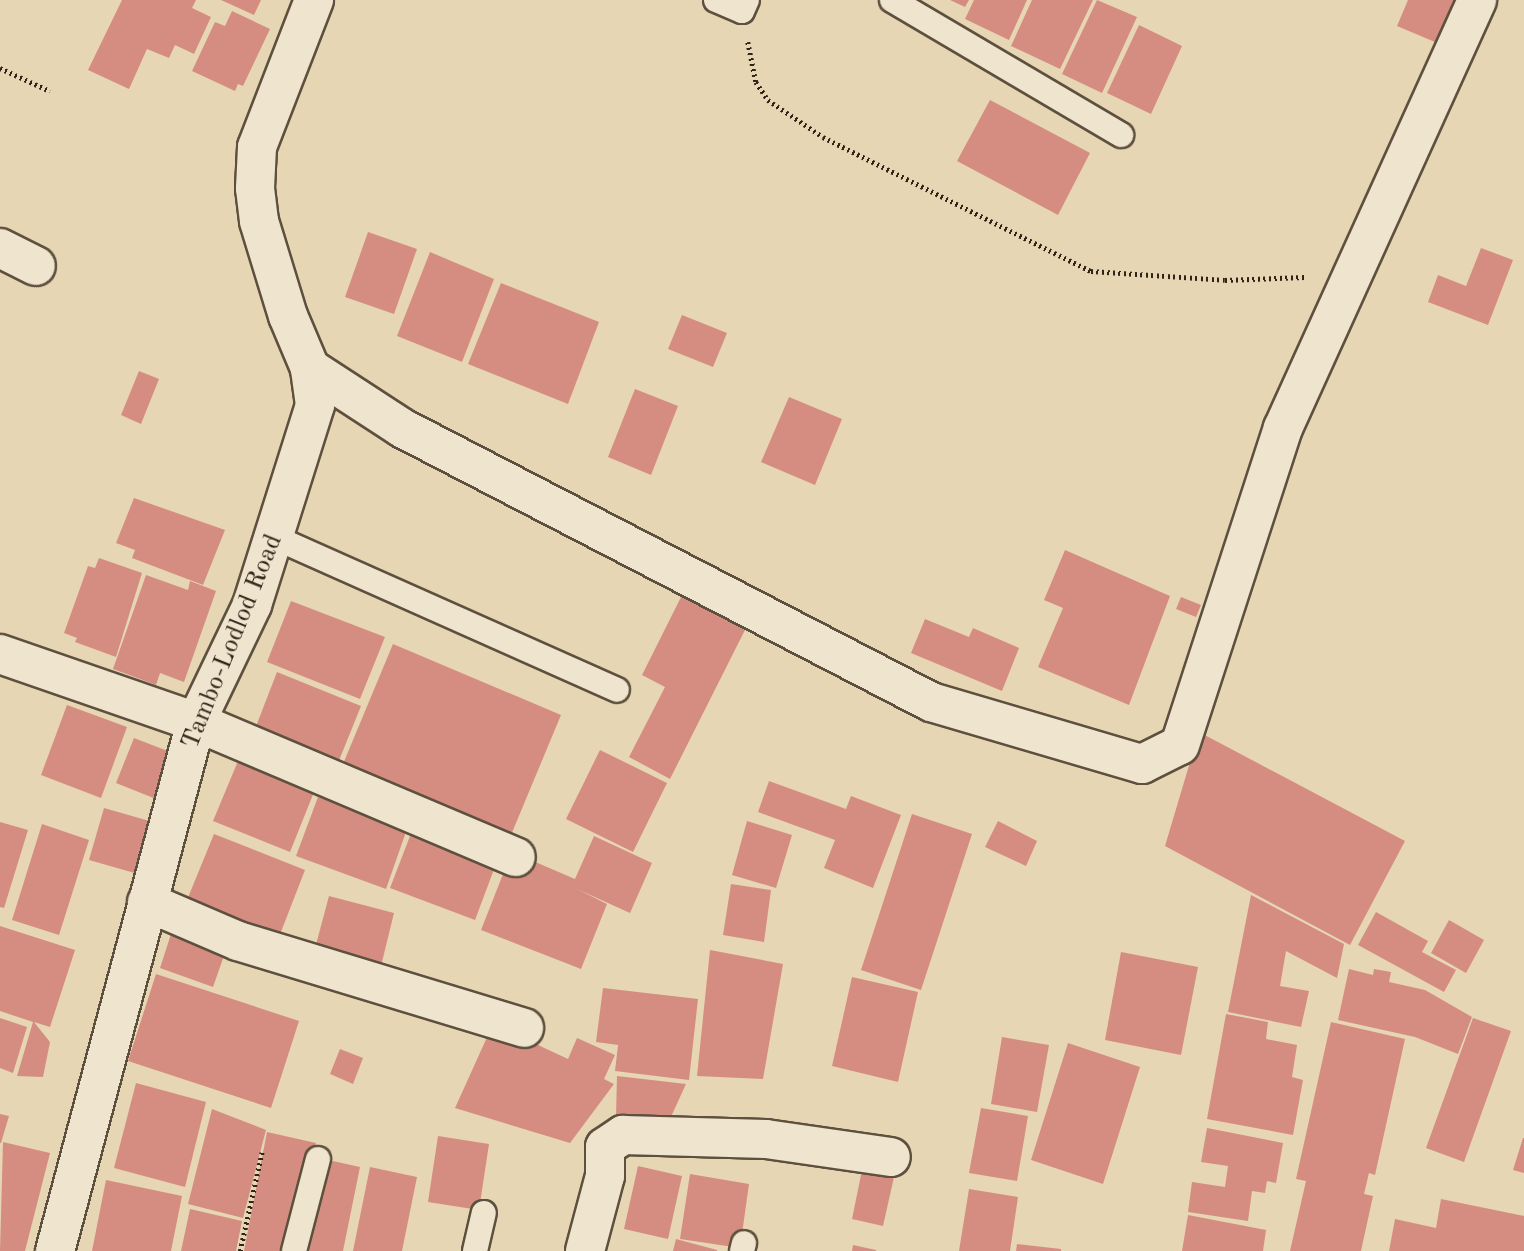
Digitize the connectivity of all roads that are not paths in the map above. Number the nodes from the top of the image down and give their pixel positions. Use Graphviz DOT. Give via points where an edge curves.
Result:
graph roads {
  1 [pos="314,0"];
  2 [pos="716,0"];
  3 [pos="892,0"];
  4 [pos="1477,0"];
  5 [pos="744,5"];
  6 [pos="1121,135"];
  7 [pos="0,248"];
  8 [pos="36,266"];
  9 [pos="310,368"];
  10 [pos="276,538"];
  11 [pos="0,654"];
  12 [pos="617,690"];
  13 [pos="196,722"];
  14 [pos="516,857"];
  15 [pos="146,902"];
  16 [pos="524,1028"];
  17 [pos="891,1157"];
  18 [pos="318,1159"];
  19 [pos="484,1213"];
  20 [pos="55,1251"];
  21 [pos="294,1251"];
  22 [pos="475,1251"];
  23 [pos="585,1251"];
  1 -- 9 [label="street, Tambo-Lodlod Road" via="257,147 255,188 259,221 284,304"];
  2 -- 5 [label="lane"];
  3 -- 6 [label="lane"];
  4 -- 9 [label="street" via="1283,428 1180,745 1142,764 931,702 402,428"];
  7 -- 8 [label="street"];
  9 -- 10 [label="street, Tambo-Lodlod Road" via="315,405"];
  10 -- 12 [label="lane"];
  10 -- 13 [label="street, Tambo-Lodlod Road" via="252,605"];
  11 -- 13 [label="street"];
  13 -- 14 [label="street"];
  13 -- 15 [label="street, Tambo-Lodlod Road"];
  15 -- 16 [label="street" via="238,941"];
  15 -- 20 [label="street, Tambo-Lodlod Road"];
  17 -- 23 [label="street" via="766,1139 623,1135 605,1147 605,1176"];
  18 -- 21 [label="lane"];
  19 -- 22 [label="lane"];
}
